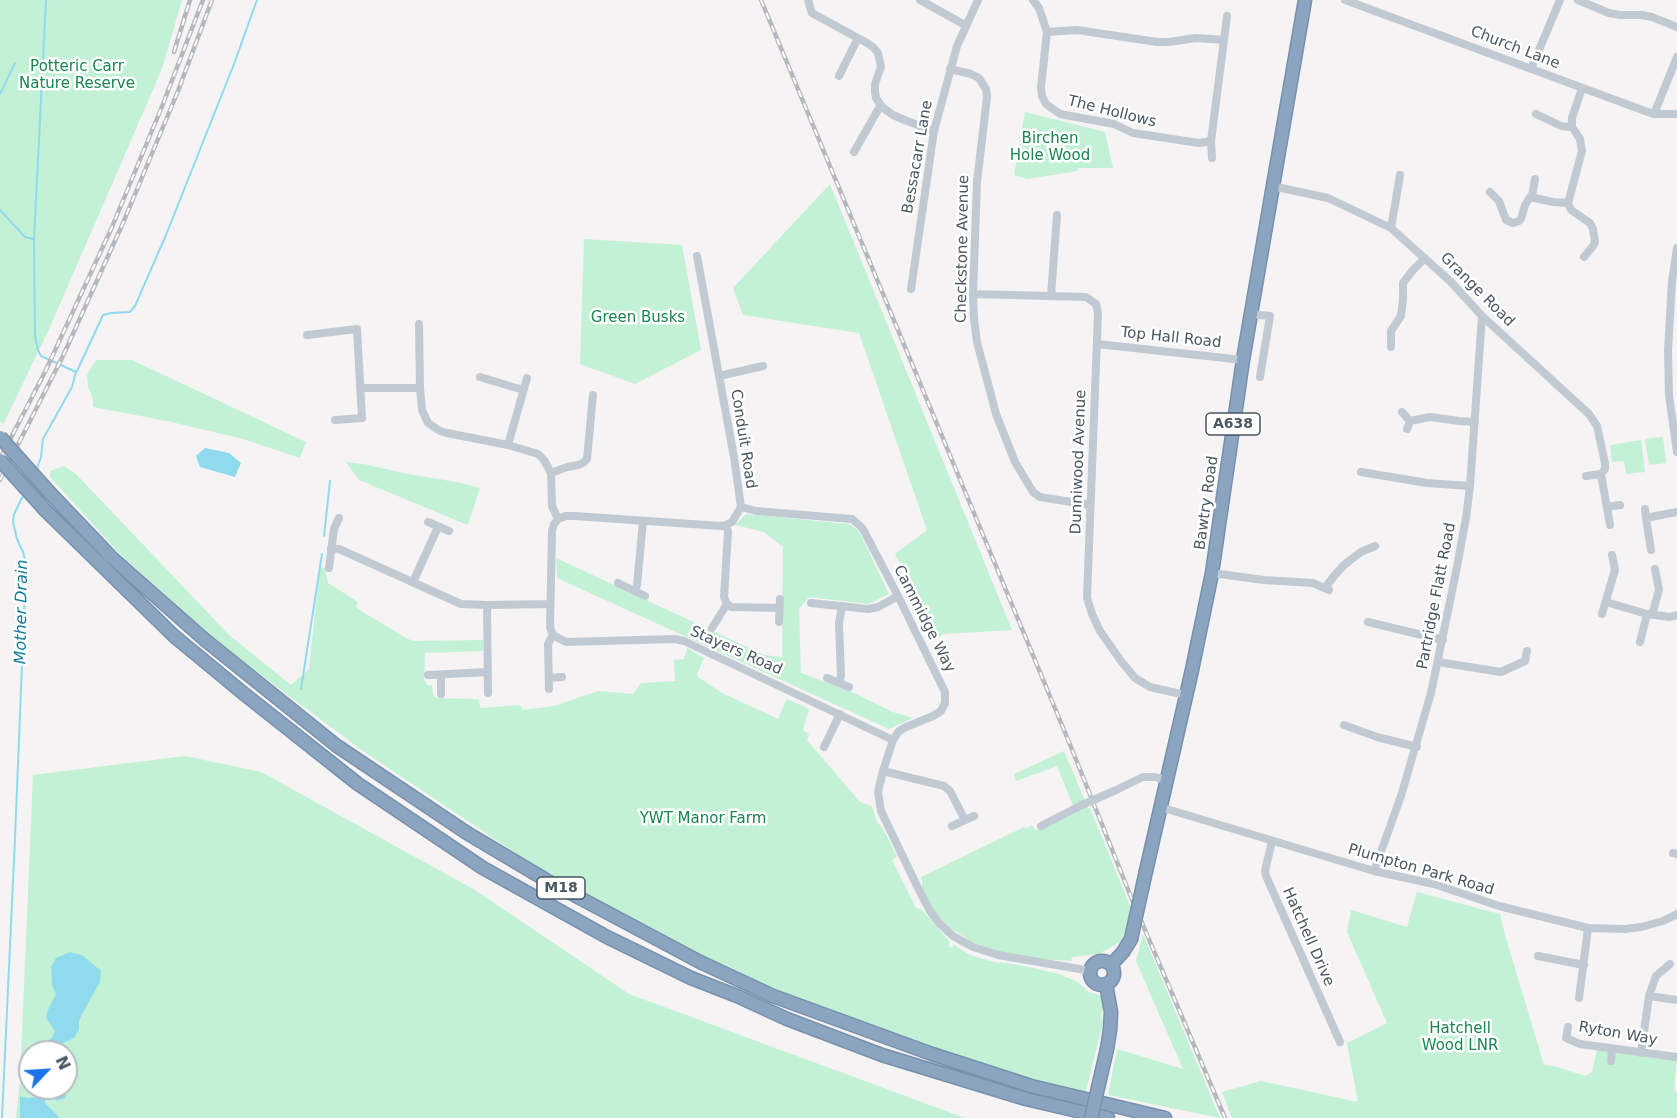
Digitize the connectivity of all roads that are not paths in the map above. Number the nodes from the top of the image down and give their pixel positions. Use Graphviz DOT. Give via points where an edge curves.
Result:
graph roads {
  1 [pos="808,0"];
  2 [pos="920,0"];
  3 [pos="978,0"];
  4 [pos="1033,0"];
  5 [pos="1305,0"];
  6 [pos="1345,0"];
  7 [pos="1560,0"];
  8 [pos="1578,0"];
  9 [pos="1227,16"];
  10 [pos="965,25"];
  11 [pos="1677,27"];
  12 [pos="1047,32"];
  13 [pos="858,38"];
  14 [pos="1224,40"];
  15 [pos="1677,57"];
  16 [pos="950,69"];
  17 [pos="1531,69"];
  18 [pos="838,76"];
  19 [pos="1582,88"];
  20 [pos="882,106"];
  21 [pos="1536,114"];
  22 [pos="1654,114"];
  23 [pos="1677,114"];
  24 [pos="1572,127"];
  25 [pos="934,131"];
  26 [pos="1211,141"];
  27 [pos="854,152"];
  28 [pos="1212,158"];
  29 [pos="1400,174"];
  30 [pos="1535,179"];
  31 [pos="1272,186"];
  32 [pos="1490,192"];
  33 [pos="1532,196"];
  34 [pos="1568,202"];
  35 [pos="1057,215"];
  36 [pos="1390,228"];
  37 [pos="1677,248"];
  38 [pos="697,256"];
  39 [pos="1584,257"];
  40 [pos="1425,258"];
  41 [pos="911,289"];
  42 [pos="973,294"];
  43 [pos="1051,296"];
  44 [pos="1251,314"];
  45 [pos="1482,316"];
  46 [pos="419,324"];
  47 [pos="307,335"];
  48 [pos="1097,344"];
  49 [pos="1391,347"];
  50 [pos="1673,351"];
  51 [pos="1243,360"];
  52 [pos="763,366"];
  53 [pos="719,376"];
  54 [pos="480,377"];
  55 [pos="1260,377"];
  56 [pos="527,378"];
  57 [pos="360,388"];
  58 [pos="420,388"];
  59 [pos="523,390"];
  60 [pos="593,395"];
  61 [pos="1402,412"];
  62 [pos="1674,416"];
  63 [pos="335,420"];
  64 [pos="1475,422"];
  65 [pos="0,437"];
  66 [pos="508,445"];
  67 [pos="1677,452"];
  68 [pos="0,460"];
  69 [pos="1361,472"];
  70 [pos="551,473"];
  71 [pos="1601,474"];
  72 [pos="1586,476"];
  73 [pos="1470,486"];
  74 [pos="1090,505"];
  75 [pos="1620,505"];
  76 [pos="741,507"];
  77 [pos="1607,507"];
  78 [pos="1645,509"];
  79 [pos="1677,512"];
  80 [pos="339,518"];
  81 [pos="1646,518"];
  82 [pos="558,519"];
  83 [pos="643,520"];
  84 [pos="428,522"];
  85 [pos="726,525"];
  86 [pos="1610,525"];
  87 [pos="438,527"];
  88 [pos="449,531"];
  89 [pos="1375,546"];
  90 [pos="331,548"];
  91 [pos="1651,550"];
  92 [pos="1612,555"];
  93 [pos="329,568"];
  94 [pos="1655,569"];
  95 [pos="1212,573"];
  96 [pos="413,582"];
  97 [pos="618,583"];
  98 [pos="635,590"];
  99 [pos="645,596"];
  100 [pos="898,596"];
  101 [pos="1606,602"];
  102 [pos="811,603"];
  103 [pos="550,604"];
  104 [pos="727,604"];
  105 [pos="487,605"];
  106 [pos="842,606"];
  107 [pos="1602,614"];
  108 [pos="1649,615"];
  109 [pos="1677,615"];
  110 [pos="779,622"];
  111 [pos="1368,622"];
  112 [pos="712,628"];
  113 [pos="553,635"];
  114 [pos="1443,640"];
  115 [pos="1640,642"];
  116 [pos="1527,651"];
  117 [pos="1438,662"];
  118 [pos="488,672"];
  119 [pos="428,675"];
  120 [pos="441,675"];
  121 [pos="562,677"];
  122 [pos="549,678"];
  123 [pos="827,678"];
  124 [pos="839,682"];
  125 [pos="849,687"];
  126 [pos="549,689"];
  127 [pos="488,693"];
  128 [pos="441,694"];
  129 [pos="1185,695"];
  130 [pos="840,714"];
  131 [pos="1344,725"];
  132 [pos="893,740"];
  133 [pos="824,747"];
  134 [pos="1417,747"];
  135 [pos="883,771"];
  136 [pos="1167,780"];
  137 [pos="1160,807"];
  138 [pos="974,816"];
  139 [pos="965,820"];
  140 [pos="952,826"];
  141 [pos="1041,826"];
  142 [pos="1272,841"];
  143 [pos="1374,871"];
  144 [pos="1677,914"];
  145 [pos="1588,928"];
  146 [pos="1538,956"];
  147 [pos="1670,964"];
  148 [pos="1110,965"];
  149 [pos="1584,965"];
  150 [pos="1652,965"];
  151 [pos="1091,971"];
  152 [pos="1659,972"];
  153 [pos="1106,984"];
  154 [pos="1649,996"];
  155 [pos="1579,998"];
  156 [pos="1677,1000"];
  157 [pos="1569,1027"];
  158 [pos="1340,1042"];
  159 [pos="1612,1048"];
  160 [pos="1641,1053"];
  161 [pos="1677,1057"];
  162 [pos="1611,1061"];
  163 [pos="1091,1118"];
  164 [pos="1108,1118"];
  165 [pos="1165,1118"];
  1 -- 13 [label="street" via="812,13"];
  2 -- 10 [label="street"];
  3 -- 10 [label="street, Bessacarr Lane"];
  4 -- 12 [label="street, The Hollows"];
  5 -- 31 [label="highway, Bawtry Road / A638"];
  6 -- 17 [label="street, Church Lane"];
  7 -- 17 [label="street"];
  8 -- 11 [label="street" via="1610,13 1642,15"];
  9 -- 14 [label="street"];
  10 -- 16 [label="street, Bessacarr Lane"];
  12 -- 14 [label="street" via="1077,30 1157,42"];
  12 -- 26 [label="street, The Hollows" via="1042,96 1060,114 1114,124 1133,133 1198,143"];
  13 -- 18 [label="street"];
  13 -- 20 [label="street" via="878,53 881,67 875,92"];
  14 -- 26 [label="street"];
  15 -- 22 [label="street"];
  16 -- 25 [label="street, Bessacarr Lane"];
  16 -- 42 [label="street, Checkstone Avenue" via="979,78 987,97 977,182"];
  17 -- 19 [label="street, Church Lane"];
  19 -- 22 [label="street, Church Lane"];
  19 -- 24 [label="street"];
  20 -- 25 [label="street" via="893,115"];
  20 -- 27 [label="street"];
  21 -- 24 [label="street"];
  22 -- 23 [label="street, Church Lane"];
  24 -- 34 [label="street" via="1582,151"];
  25 -- 41 [label="street, Bessacarr Lane"];
  26 -- 28 [label="street"];
  29 -- 36 [label="street"];
  30 -- 33 [label="street"];
  31 -- 36 [label="street, Grange Road" via="1328,198"];
  31 -- 44 [label="highway, Bawtry Road / A638"];
  32 -- 33 [label="street" via="1499,201 1506,220 1513,223 1521,219 1527,199"];
  33 -- 34 [label="street"];
  34 -- 39 [label="street" via="1571,210 1593,229 1595,242"];
  35 -- 43 [label="street"];
  36 -- 40 [label="street, Grange Road"];
  37 -- 50 [label="street" via="1672,281"];
  38 -- 53 [label="street, Conduit Road"];
  40 -- 45 [label="street, Grange Road"];
  40 -- 49 [label="street" via="1403,283 1401,316 1391,331"];
  42 -- 43 [label="street, Dunniwood Avenue"];
  42 -- 74 [label="street, Checkstone Avenue" via="977,342 996,414 1028,485 1040,497"];
  43 -- 48 [label="street, Dunniwood Avenue" via="1086,297 1096,304"];
  44 -- 51 [label="highway, Bawtry Road / A638"];
  44 -- 55 [label="street" via="1270,316"];
  45 -- 64 [label="street, Partridge Flatt Road"];
  45 -- 71 [label="street, Grange Road" via="1589,414 1597,426 1605,462"];
  46 -- 58 [label="street"];
  47 -- 57 [label="street" via="357,329"];
  48 -- 51 [label="street, Top Hall Road"];
  48 -- 74 [label="street, Dunniwood Avenue"];
  50 -- 62 [label="street"];
  51 -- 95 [label="highway, Bawtry Road / A638"];
  52 -- 53 [label="street, Conduit Road"];
  53 -- 76 [label="street, Conduit Road"];
  54 -- 59 [label="street"];
  56 -- 59 [label="street"];
  57 -- 58 [label="street"];
  57 -- 63 [label="street" via="362,418"];
  58 -- 66 [label="street" via="424,416 434,427"];
  59 -- 66 [label="street"];
  60 -- 70 [label="street" via="587,459"];
  61 -- 64 [label="street" via="1409,425 1430,417"];
  62 -- 67 [label="street"];
  64 -- 73 [label="street, Partridge Flatt Road"];
  65 -- 165 [label="highway, M18, bridge" via="111,557 205,640 337,746 467,833 546,880 773,996 1031,1086"];
  66 -- 70 [label="street" via="538,454"];
  68 -- 164 [label="highway, M18, bridge" via="46,511 174,636 358,784 483,868 607,937 787,1019 882,1055 1026,1100"];
  69 -- 73 [label="street"];
  70 -- 82 [label="street" via="552,506"];
  71 -- 72 [label="street"];
  71 -- 77 [label="street, Grange Road"];
  73 -- 114 [label="street, Partridge Flatt Road"];
  74 -- 129 [label="street, Dunniwood Avenue" via="1087,598 1096,622 1135,678 1150,687"];
  75 -- 77 [label="street"];
  76 -- 85 [label="street"];
  76 -- 100 [label="street, Cammidge Way" via="852,519 863,529"];
  77 -- 86 [label="street, Grange Road"];
  78 -- 81 [label="street"];
  79 -- 81 [label="street"];
  80 -- 90 [label="street"];
  81 -- 91 [label="street"];
  82 -- 83 [label="street" via="574,516"];
  82 -- 103 [label="street" via="552,531"];
  83 -- 85 [label="street"];
  83 -- 98 [label="street"];
  84 -- 87 [label="street"];
  85 -- 104 [label="street"];
  87 -- 88 [label="street"];
  87 -- 96 [label="street"];
  89 -- 95 [label="street" via="1344,565 1327,590 1313,583"];
  90 -- 93 [label="street"];
  90 -- 96 [label="street"];
  92 -- 101 [label="street" via="1615,570"];
  94 -- 108 [label="street" via="1659,590"];
  95 -- 129 [label="highway, Bawtry Road / A638"];
  96 -- 105 [label="street" via="461,604"];
  97 -- 98 [label="street"];
  98 -- 99 [label="street"];
  100 -- 106 [label="street" via="868,609"];
  100 -- 132 [label="street, Cammidge Way" via="945,692 945,703 941,711 899,731"];
  101 -- 107 [label="street"];
  101 -- 108 [label="street"];
  102 -- 106 [label="street"];
  103 -- 105 [label="street"];
  103 -- 113 [label="street"];
  104 -- 110 [label="street" via="779,604"];
  104 -- 112 [label="street"];
  105 -- 118 [label="street"];
  106 -- 124 [label="street"];
  108 -- 109 [label="street"];
  108 -- 115 [label="street"];
  111 -- 114 [label="street"];
  113 -- 122 [label="street" via="548,644"];
  113 -- 130 [label="street, Stayers Road" via="566,642 684,641"];
  114 -- 117 [label="street, Partridge Flatt Road"];
  116 -- 117 [label="street" via="1525,662 1501,672"];
  117 -- 134 [label="street, Partridge Flatt Road"];
  118 -- 120 [label="street"];
  118 -- 127 [label="street"];
  119 -- 120 [label="street"];
  120 -- 128 [label="street"];
  121 -- 122 [label="street"];
  122 -- 126 [label="street"];
  123 -- 124 [label="street"];
  124 -- 125 [label="street"];
  129 -- 136 [label="highway, Bawtry Road / A638"];
  130 -- 132 [label="street, Stayers Road"];
  130 -- 133 [label="street"];
  131 -- 134 [label="street"];
  132 -- 135 [label="street"];
  134 -- 143 [label="street, Partridge Flatt Road"];
  135 -- 139 [label="street" via="944,786"];
  135 -- 151 [label="street" via="878,792 882,811 939,923 973,947 998,955"];
  136 -- 137 [label="highway, Bawtry Road / A638"];
  136 -- 141 [label="street, bridge" via="1143,777"];
  137 -- 142 [label="street, Plumpton Park Road"];
  137 -- 148 [label="highway, Bawtry Road / A638, bridge" via="1131,939"];
  138 -- 139 [label="street"];
  139 -- 140 [label="street"];
  142 -- 143 [label="street, Plumpton Park Road"];
  142 -- 158 [label="street, Hatchell Drive" via="1266,876"];
  143 -- 145 [label="street, Plumpton Park Road"];
  144 -- 145 [label="street, Plumpton Park Road" via="1633,928"];
  145 -- 149 [label="street"];
  146 -- 149 [label="street"];
  147 -- 152 [label="street"];
  148 -- 151 [label="highway" via="1099,962"];
  148 -- 153 [label="highway, Bawtry Road / A638" via="1114,976"];
  149 -- 155 [label="street"];
  150 -- 152 [label="street"];
  151 -- 153 [label="highway" via="1095,982"];
  152 -- 154 [label="street"];
  153 -- 163 [label="highway, Bawtry Road / A638, bridge" via="1110,1030"];
  154 -- 156 [label="street"];
  154 -- 160 [label="street"];
  157 -- 159 [label="street, Ryton Way" via="1566,1038"];
  159 -- 160 [label="street, Ryton Way"];
  159 -- 162 [label="street"];
  160 -- 161 [label="street, Ryton Way"];
}
